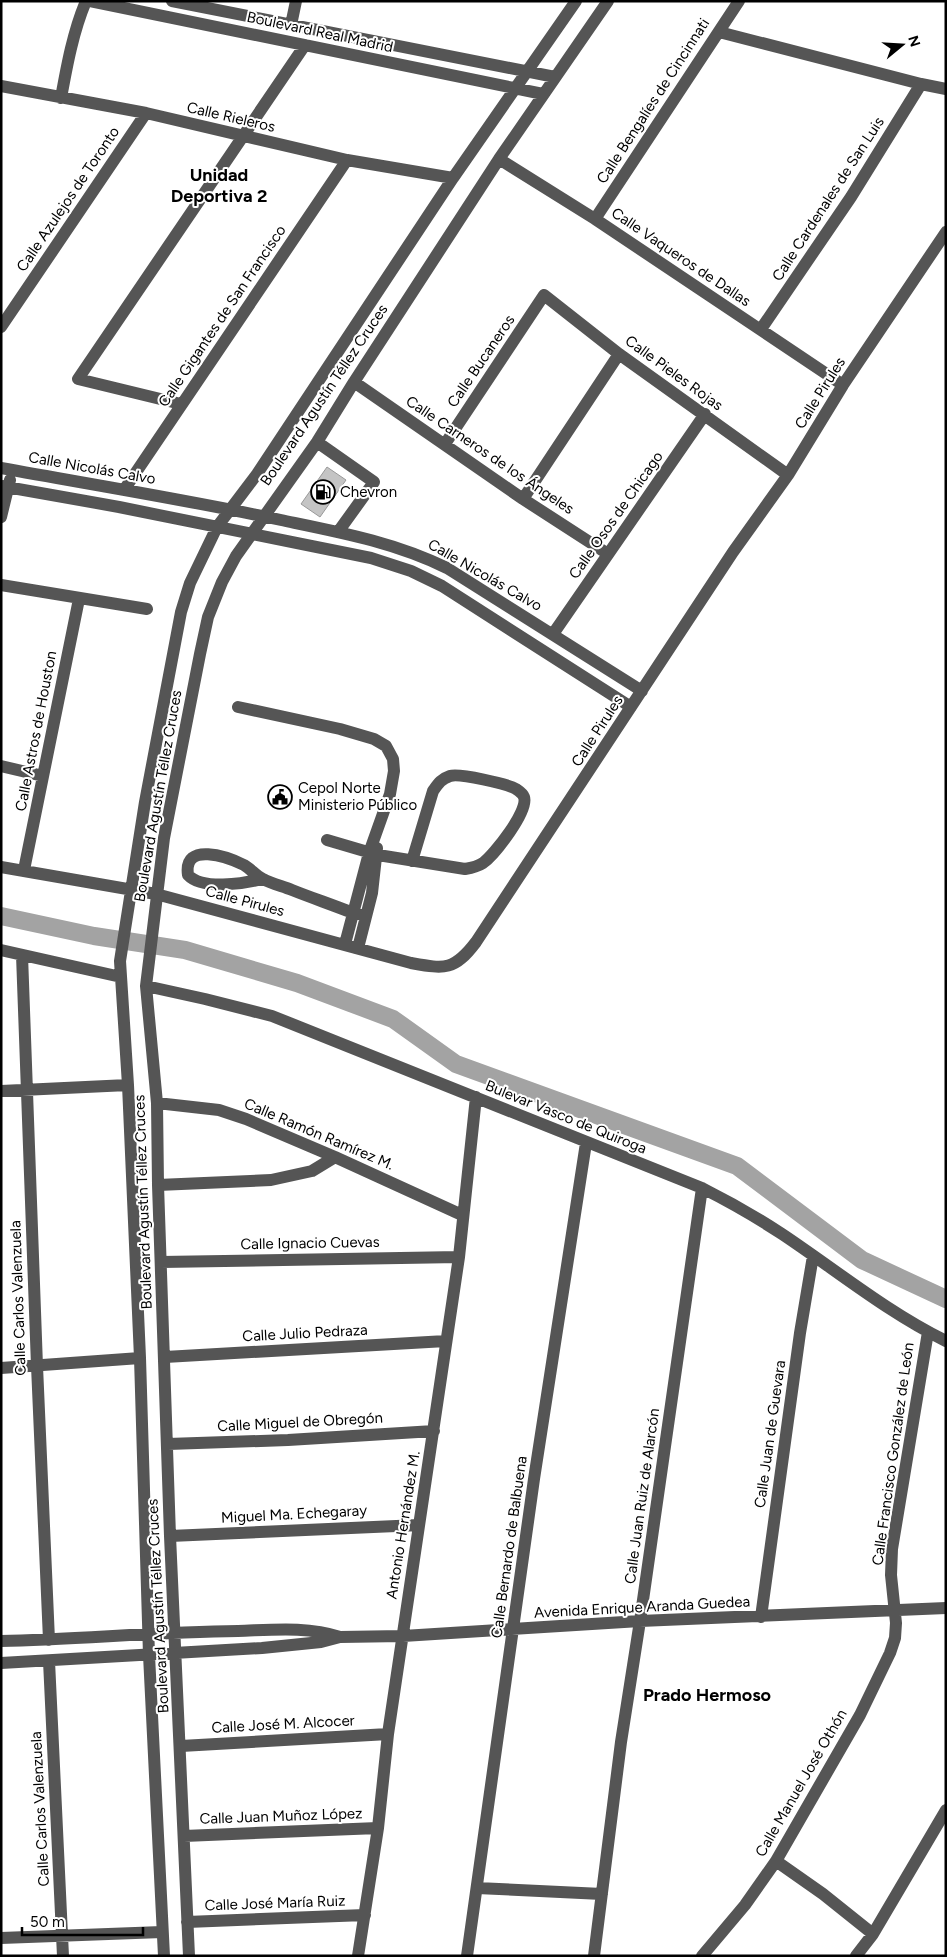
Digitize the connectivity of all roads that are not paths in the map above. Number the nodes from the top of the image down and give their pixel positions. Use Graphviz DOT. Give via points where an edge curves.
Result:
graph roads {
  1 [pos="88,1"];
  2 [pos="172,1"];
  3 [pos="296,1"];
  4 [pos="576,1"];
  5 [pos="608,1"];
  6 [pos="739,1"];
  7 [pos="291,25"];
  8 [pos="718,32"];
  9 [pos="305,45"];
  10 [pos="528,70"];
  11 [pos="555,77"];
  12 [pos="921,84"];
  13 [pos="1,86"];
  14 [pos="515,89"];
  15 [pos="946,89"];
  16 [pos="543,94"];
  17 [pos="61,98"];
  18 [pos="146,113"];
  19 [pos="243,137"];
  20 [pos="499,159"];
  21 [pos="347,160"];
  22 [pos="453,178"];
  23 [pos="595,219"];
  24 [pos="946,232"];
  25 [pos="544,295"];
  26 [pos="1,327"];
  27 [pos="761,330"];
  28 [pos="619,354"];
  29 [pos="354,382"];
  30 [pos="843,385"];
  31 [pos="181,404"];
  32 [pos="704,414"];
  33 [pos="317,442"];
  34 [pos="445,444"];
  35 [pos="7,469"];
  36 [pos="788,475"];
  37 [pos="5,487"];
  38 [pos="124,490"];
  39 [pos="523,500"];
  40 [pos="230,510"];
  41 [pos="263,516"];
  42 [pos="1,517"];
  43 [pos="218,527"];
  44 [pos="338,532"];
  45 [pos="250,534"];
  46 [pos="608,554"];
  47 [pos="1,585"];
  48 [pos="79,599"];
  49 [pos="148,609"];
  50 [pos="553,634"];
  51 [pos="642,691"];
  52 [pos="631,706"];
  53 [pos="238,707"];
  54 [pos="1,766"];
  55 [pos="43,776"];
  56 [pos="327,840"];
  57 [pos="373,854"];
  58 [pos="412,861"];
  59 [pos="1,867"];
  60 [pos="24,870"];
  61 [pos="261,879"];
  62 [pos="131,889"];
  63 [pos="156,894"];
  64 [pos="353,913"];
  65 [pos="366,915"];
  66 [pos="345,944"];
  67 [pos="358,948"];
  68 [pos="1,950"];
  69 [pos="22,955"];
  70 [pos="121,977"];
  71 [pos="146,986"];
  72 [pos="128,1085"];
  73 [pos="27,1089"];
  74 [pos="1,1091"];
  75 [pos="476,1098"];
  76 [pos="157,1103"];
  77 [pos="586,1143"];
  78 [pos="335,1157"];
  79 [pos="158,1185"];
  80 [pos="702,1188"];
  81 [pos="462,1215"];
  82 [pos="813,1256"];
  83 [pos="459,1257"];
  84 [pos="161,1262"];
  85 [pos="928,1332"];
  86 [pos="446,1341"];
  87 [pos="946,1341"];
  88 [pos="165,1357"];
  89 [pos="140,1358"];
  90 [pos="37,1366"];
  91 [pos="1,1368"];
  92 [pos="434,1431"];
  93 [pos="168,1444"];
  94 [pos="419,1525"];
  95 [pos="170,1536"];
  96 [pos="946,1608"];
  97 [pos="894,1610"];
  98 [pos="761,1617"];
  99 [pos="640,1621"];
  100 [pos="514,1630"];
  101 [pos="176,1632"];
  102 [pos="148,1633"];
  103 [pos="340,1636"];
  104 [pos="403,1636"];
  105 [pos="49,1640"];
  106 [pos="1,1641"];
  107 [pos="177,1654"];
  108 [pos="148,1655"];
  109 [pos="49,1661"];
  110 [pos="1,1663"];
  111 [pos="388,1734"];
  112 [pos="181,1746"];
  113 [pos="946,1810"];
  114 [pos="378,1828"];
  115 [pos="184,1836"];
  116 [pos="776,1861"];
  117 [pos="477,1888"];
  118 [pos="602,1894"];
  119 [pos="364,1915"];
  120 [pos="187,1922"];
  121 [pos="162,1932"];
  122 [pos="873,1934"];
  123 [pos="62,1936"];
  124 [pos="1,1938"];
  125 [pos="63,1956"];
  126 [pos="164,1956"];
  127 [pos="189,1956"];
  128 [pos="358,1956"];
  129 [pos="467,1956"];
  130 [pos="594,1956"];
  131 [pos="702,1956"];
  132 [pos="856,1956"];
  1 -- 9 [label="street, Boulevard Real Madrid"];
  1 -- 17 [label="street" via="74,38"];
  2 -- 7 [label="street, Boulevard Real Madrid"];
  3 -- 7 [label="street"];
  4 -- 10 [label="street, Boulevard Agustín Téllez Cruces"];
  5 -- 11 [label="street, Boulevard Agustín Téllez Cruces"];
  6 -- 8 [label="street, Calle Bengalíes de Cincinnati"];
  7 -- 10 [label="street, Boulevard Real Madrid"];
  8 -- 12 [label="street"];
  8 -- 23 [label="street, Calle Bengalíes de Cincinnati"];
  9 -- 14 [label="street, Boulevard Real Madrid"];
  9 -- 19 [label="street"];
  10 -- 11 [label="street, Boulevard Real Madrid"];
  10 -- 14 [label="street, Boulevard Agustín Téllez Cruces"];
  11 -- 16 [label="street, Boulevard Agustín Téllez Cruces"];
  12 -- 15 [label="street"];
  12 -- 27 [label="street, Calle Cardenales de San Luis" via="851,197"];
  13 -- 17 [label="street, Calle Rieleros"];
  14 -- 16 [label="street, Boulevard Real Madrid"];
  14 -- 22 [label="street, Boulevard Agustín Téllez Cruces"];
  16 -- 20 [label="street, Boulevard Agustín Téllez Cruces"];
  17 -- 18 [label="street, Calle Rieleros"];
  18 -- 19 [label="street, Calle Rieleros"];
  18 -- 26 [label="street, Calle Azulejos de Toronto"];
  19 -- 21 [label="street, Calle Rieleros"];
  19 -- 31 [label="street" via="78,379"];
  20 -- 23 [label="street, Calle Vaqueros de Dallas"];
  20 -- 29 [label="street, Boulevard Agustín Téllez Cruces"];
  21 -- 22 [label="street, Calle Rieleros"];
  21 -- 31 [label="street, Calle Gigantes de San Francisco"];
  22 -- 40 [label="street, Boulevard Agustín Téllez Cruces"];
  23 -- 27 [label="street, Calle Vaqueros de Dallas"];
  24 -- 30 [label="street, Calle Pirules"];
  25 -- 28 [label="street, Calle Pieles Rojas"];
  25 -- 34 [label="street, Calle Bucaneros"];
  27 -- 30 [label="street, Calle Vaqueros de Dallas"];
  28 -- 32 [label="street, Calle Pieles Rojas"];
  28 -- 39 [label="street"];
  29 -- 33 [label="street, Boulevard Agustín Téllez Cruces"];
  29 -- 34 [label="street, Calle Carneros de los Ángeles"];
  30 -- 36 [label="street, Calle Pirules"];
  31 -- 38 [label="street, Calle Gigantes de San Francisco"];
  32 -- 36 [label="street, Calle Pieles Rojas"];
  32 -- 46 [label="street, Calle Osos de Chicago"];
  33 -- 41 [label="street, Boulevard Agustín Téllez Cruces"];
  33 -- 44 [label="street" via="374,482"];
  34 -- 39 [label="street, Calle Carneros de los Ángeles"];
  35 -- 37 [label="street"];
  35 -- 38 [label="street, Calle Nicolás Calvo"];
  36 -- 51 [label="street, Calle Pirules"];
  37 -- 42 [label="street"];
  37 -- 43 [label="street, Calle Nicolás Calvo"];
  38 -- 40 [label="street, Calle Nicolás Calvo"];
  39 -- 46 [label="street, Calle Carneros de los Ángeles"];
  40 -- 41 [label="street, Calle Nicolás Calvo"];
  40 -- 43 [label="street, Boulevard Agustín Téllez Cruces"];
  41 -- 44 [label="street, Calle Nicolás Calvo"];
  41 -- 45 [label="street, Boulevard Agustín Téllez Cruces"];
  43 -- 45 [label="street, Calle Nicolás Calvo"];
  43 -- 62 [label="street, Boulevard Agustín Téllez Cruces" via="190,583 181,612"];
  44 -- 50 [label="street, Calle Nicolás Calvo" via="388,543 421,555"];
  45 -- 52 [label="street, Calle Nicolás Calvo" via="371,558 411,571 442,586"];
  45 -- 63 [label="street, Boulevard Agustín Téllez Cruces" via="222,582 208,617"];
  46 -- 50 [label="street, Calle Osos de Chicago"];
  47 -- 48 [label="street"];
  48 -- 49 [label="street"];
  48 -- 55 [label="street, Calle Astros de Houston"];
  50 -- 51 [label="street, Calle Nicolás Calvo"];
  51 -- 52 [label="street, Calle Pirules"];
  52 -- 67 [label="street, Calle Pirules" via="467,954 447,967 435,967"];
  53 -- 57 [label="street" via="340,729 386,746 393,759 394,771"];
  54 -- 55 [label="street"];
  55 -- 60 [label="street, Calle Astros de Houston"];
  56 -- 57 [label="street"];
  57 -- 58 [label="street"];
  57 -- 64 [label="street"];
  57 -- 65 [label="street"];
  58 -- 58 [label="street" via="465,869 481,864 492,855 523,811 523,795 516,788 462,774 440,781 433,791"];
  59 -- 60 [label="street, Calle Pirules"];
  60 -- 62 [label="street, Calle Pirules"];
  61 -- 61 [label="street" via="246,866 218,855 197,855 186,866 188,874 196,882 241,883"];
  61 -- 64 [label="street"];
  62 -- 63 [label="street, Calle Pirules"];
  62 -- 70 [label="street, Boulevard Agustín Téllez Cruces" via="120,961"];
  63 -- 66 [label="street, Calle Pirules"];
  63 -- 71 [label="street, Boulevard Agustín Téllez Cruces"];
  64 -- 65 [label="street"];
  64 -- 66 [label="street"];
  65 -- 67 [label="street"];
  66 -- 67 [label="street, Calle Pirules"];
  68 -- 69 [label="street"];
  69 -- 70 [label="street"];
  69 -- 73 [label="street, Calle Carlos Valenzuela"];
  70 -- 72 [label="street, Boulevard Agustín Téllez Cruces"];
  71 -- 75 [label="street, Bulevar Vasco de Quiroga" via="272,1016"];
  71 -- 76 [label="street, Boulevard Agustín Téllez Cruces"];
  72 -- 73 [label="street"];
  72 -- 89 [label="street, Boulevard Agustín Téllez Cruces"];
  73 -- 74 [label="street"];
  73 -- 90 [label="street, Calle Carlos Valenzuela"];
  75 -- 77 [label="street, Bulevar Vasco de Quiroga"];
  75 -- 81 [label="street, Antonio Hernández M."];
  76 -- 78 [label="street, Calle Ramón Ramírez M." via="219,1110"];
  76 -- 79 [label="street, Boulevard Agustín Téllez Cruces"];
  77 -- 80 [label="street, Bulevar Vasco de Quiroga"];
  77 -- 100 [label="street, Calle Bernardo de Balbuena"];
  78 -- 79 [label="street" via="312,1171 271,1180"];
  78 -- 81 [label="street, Calle Ramón Ramírez M."];
  79 -- 84 [label="street, Boulevard Agustín Téllez Cruces"];
  80 -- 82 [label="street, Bulevar Vasco de Quiroga" via="739,1207"];
  80 -- 99 [label="street, Calle Juan Ruiz de Alarcón"];
  81 -- 83 [label="street, Antonio Hernández M."];
  82 -- 85 [label="street, Bulevar Vasco de Quiroga"];
  82 -- 98 [label="street, Calle Juan de Guevara"];
  83 -- 84 [label="street, Calle Ignacio Cuevas"];
  83 -- 86 [label="street, Antonio Hernández M."];
  84 -- 88 [label="street, Boulevard Agustín Téllez Cruces"];
  85 -- 87 [label="street, Bulevar Vasco de Quiroga"];
  85 -- 97 [label="street, Calle Francisco González de León" via="892,1549"];
  86 -- 88 [label="street, Calle Julio Pedraza"];
  86 -- 92 [label="street, Antonio Hernández M."];
  88 -- 93 [label="street, Boulevard Agustín Téllez Cruces"];
  89 -- 90 [label="street"];
  89 -- 102 [label="street, Boulevard Agustín Téllez Cruces"];
  90 -- 91 [label="street"];
  90 -- 105 [label="street, Calle Carlos Valenzuela"];
  92 -- 93 [label="street, Calle Miguel de Obregón"];
  92 -- 94 [label="street, Antonio Hernández M."];
  93 -- 95 [label="street, Boulevard Agustín Téllez Cruces"];
  94 -- 95 [label="street, Miguel Ma. Echegaray"];
  94 -- 104 [label="street, Antonio Hernández M."];
  95 -- 101 [label="street, Boulevard Agustín Téllez Cruces"];
  96 -- 97 [label="street, Avenida Enrique Aranda Guedea"];
  97 -- 98 [label="street, Avenida Enrique Aranda Guedea"];
  97 -- 116 [label="street, Calle Manuel José Othón" via="895,1638 890,1653 860,1715"];
  98 -- 99 [label="street, Avenida Enrique Aranda Guedea"];
  99 -- 100 [label="street, Avenida Enrique Aranda Guedea"];
  99 -- 118 [label="street, Calle Juan Ruiz de Alarcón"];
  100 -- 104 [label="street, Avenida Enrique Aranda Guedea"];
  100 -- 117 [label="street, Calle Bernardo de Balbuena"];
  101 -- 102 [label="street, Avenida Enrique Aranda Guedea"];
  101 -- 103 [label="street, Avenida Enrique Aranda Guedea" via="307,1631"];
  101 -- 107 [label="street, Boulevard Agustín Téllez Cruces"];
  102 -- 105 [label="street, Avenida Enrique Aranda Guedea"];
  102 -- 108 [label="street, Boulevard Agustín Téllez Cruces"];
  103 -- 104 [label="street, Avenida Enrique Aranda Guedea"];
  103 -- 107 [label="street, Avenida Enrique Aranda Guedea" via="321,1642"];
  104 -- 111 [label="street, Antonio Hernández M."];
  105 -- 106 [label="street, Avenida Enrique Aranda Guedea"];
  107 -- 108 [label="street, Avenida Enrique Aranda Guedea"];
  107 -- 112 [label="street, Boulevard Agustín Téllez Cruces"];
  108 -- 109 [label="street, Avenida Enrique Aranda Guedea"];
  108 -- 121 [label="street, Boulevard Agustín Téllez Cruces"];
  109 -- 110 [label="street, Avenida Enrique Aranda Guedea"];
  109 -- 123 [label="street, Calle Carlos Valenzuela"];
  111 -- 112 [label="street, Calle José M. Alcocer"];
  111 -- 114 [label="street, Antonio Hernández M."];
  112 -- 115 [label="street, Boulevard Agustín Téllez Cruces"];
  113 -- 122 [label="street"];
  114 -- 115 [label="street, Calle Juan Muñoz López"];
  114 -- 119 [label="street, Antonio Hernández M."];
  115 -- 120 [label="street, Boulevard Agustín Téllez Cruces"];
  116 -- 122 [label="street"];
  116 -- 131 [label="street, Calle Manuel José Othón" via="745,1905"];
  117 -- 118 [label="street"];
  117 -- 129 [label="street, Calle Bernardo de Balbuena"];
  118 -- 130 [label="street, Calle Juan Ruiz de Alarcón"];
  119 -- 120 [label="street, Calle José María Ruiz"];
  119 -- 128 [label="street, Antonio Hernández M."];
  120 -- 127 [label="street, Boulevard Agustín Téllez Cruces"];
  121 -- 123 [label="street"];
  121 -- 126 [label="street, Boulevard Agustín Téllez Cruces"];
  122 -- 132 [label="street"];
  123 -- 124 [label="street"];
  123 -- 125 [label="street, Calle Carlos Valenzuela"];
}
